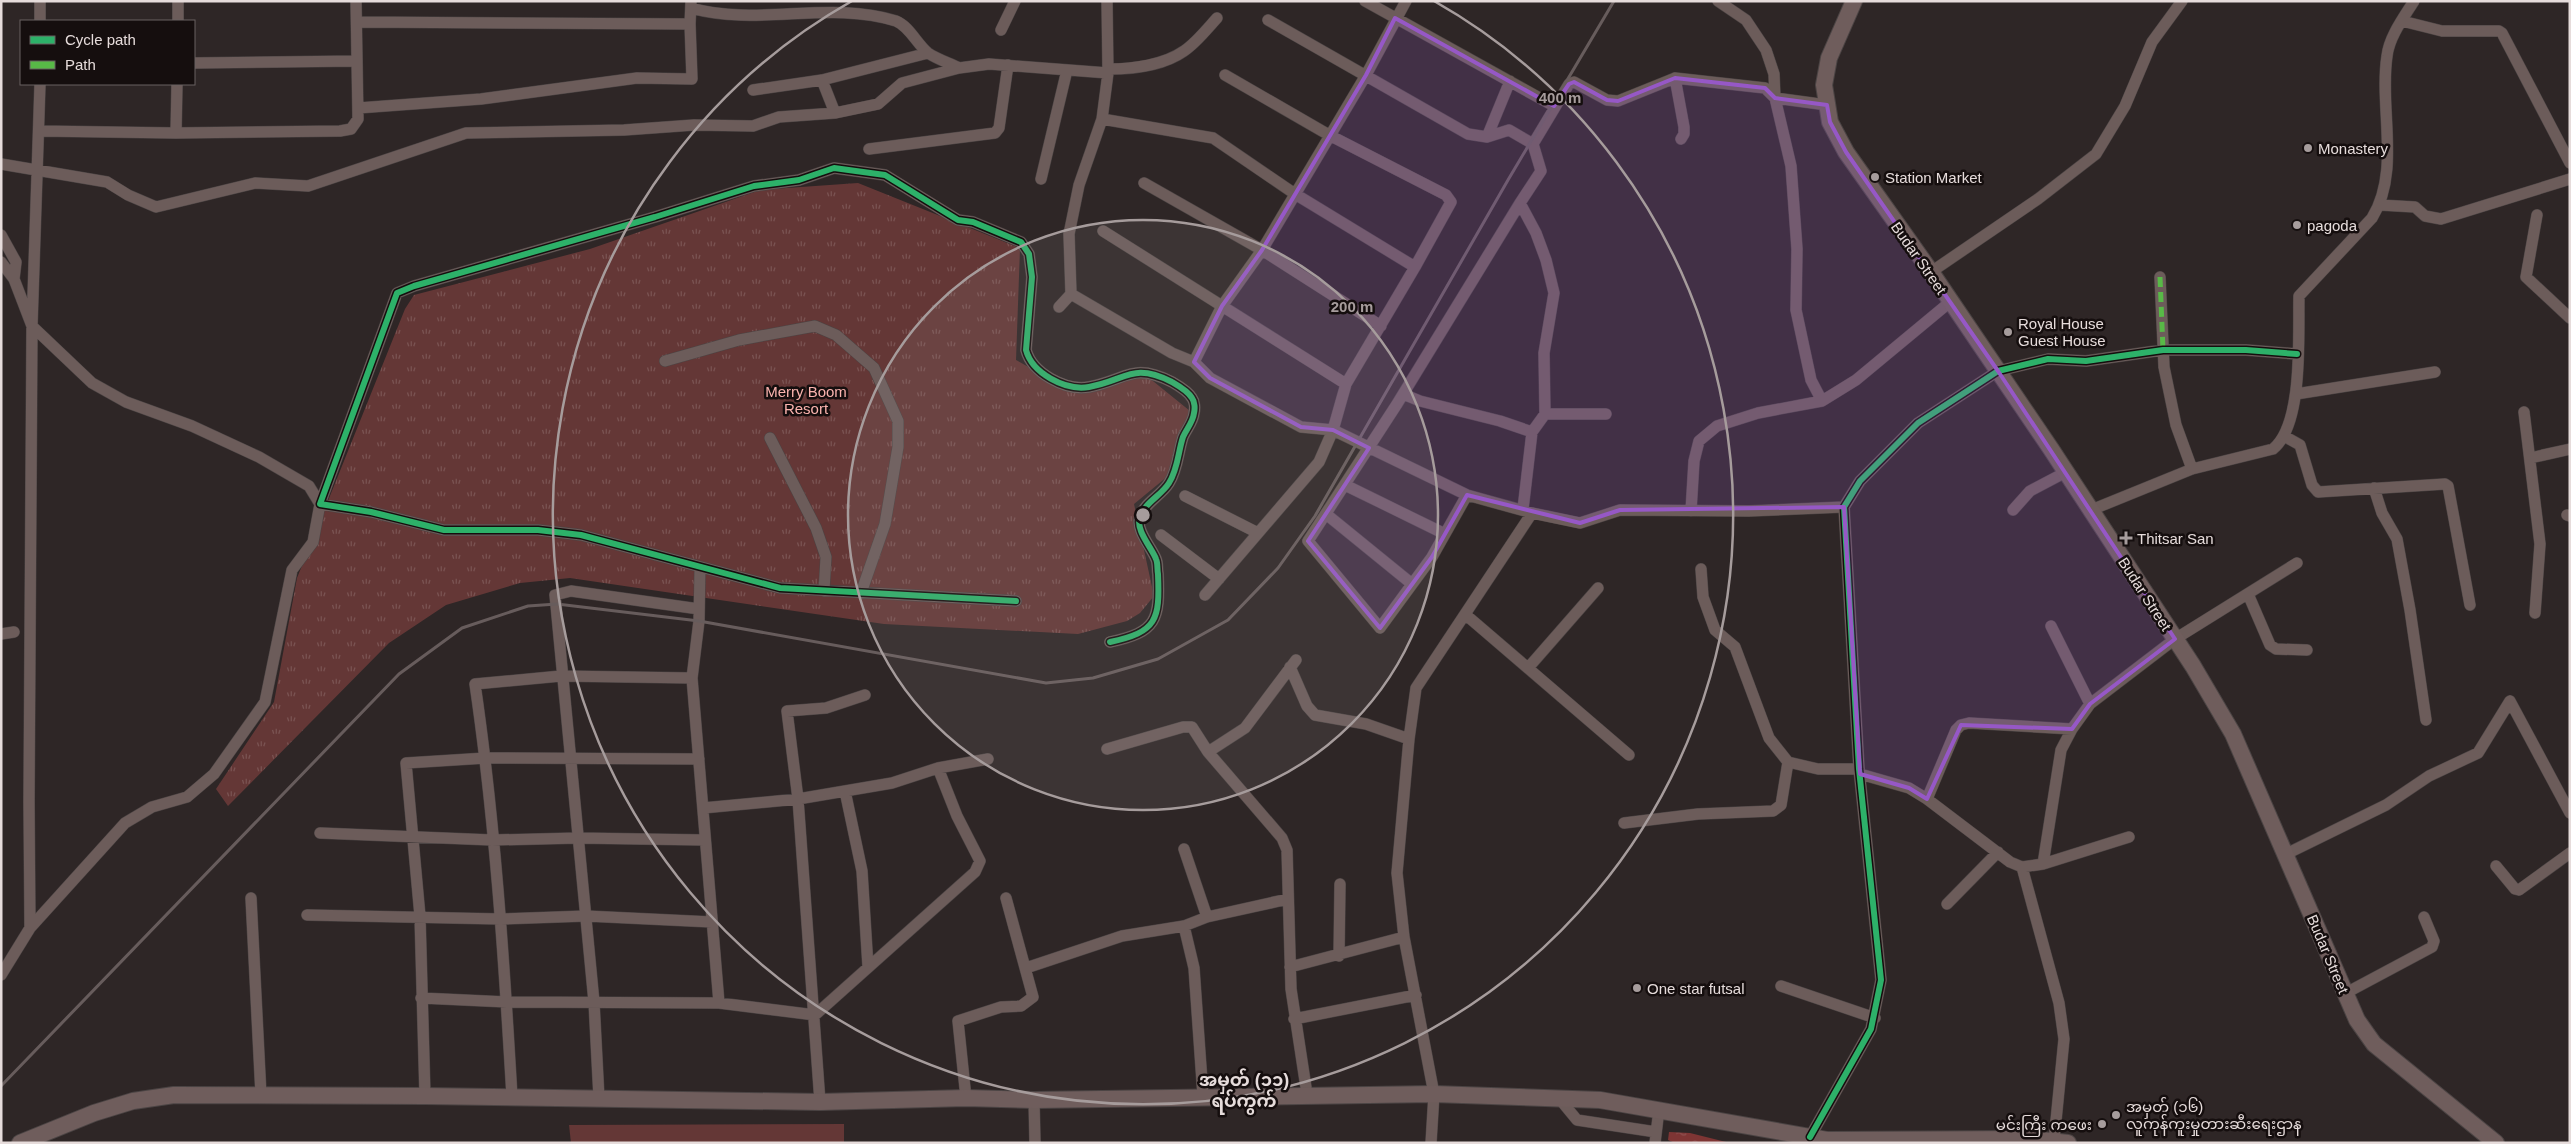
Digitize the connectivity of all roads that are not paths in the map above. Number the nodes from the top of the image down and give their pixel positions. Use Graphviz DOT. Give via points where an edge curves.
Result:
graph roads {
  1 [pos="40,1"];
  2 [pos="178,1"];
  3 [pos="356,1"];
  4 [pos="1014,1"];
  5 [pos="1108,1"];
  6 [pos="1365,1"];
  7 [pos="1406,1"];
  8 [pos="1718,1"];
  9 [pos="1854,1"];
  10 [pos="2182,1"];
  11 [pos="2414,1"];
  12 [pos="691,4"];
  13 [pos="830,7"];
  14 [pos="1218,18"];
  15 [pos="1395,18"];
  16 [pos="40,20"];
  17 [pos="178,20"];
  18 [pos="1268,20"];
  19 [pos="2402,21"];
  20 [pos="357,22"];
  21 [pos="690,24"];
  22 [pos="1000,30"];
  23 [pos="928,53"];
  24 [pos="357,61"];
  25 [pos="195,63"];
  26 [pos="1008,65"];
  27 [pos="959,68"];
  28 [pos="1067,70"];
  29 [pos="1109,71"];
  30 [pos="1225,75"];
  31 [pos="1366,75"];
  32 [pos="1675,78"];
  33 [pos="822,80"];
  34 [pos="1510,81"];
  35 [pos="40,85"];
  36 [pos="177,85"];
  37 [pos="753,90"];
  38 [pos="1775,98"];
  39 [pos="1827,105"];
  40 [pos="1554,106"];
  41 [pos="358,108"];
  42 [pos="835,113"];
  43 [pos="1102,119"];
  44 [pos="39,131"];
  45 [pos="176,133"];
  46 [pos="1329,134"];
  47 [pos="1488,137"];
  48 [pos="1681,139"];
  49 [pos="1533,144"];
  50 [pos="869,149"];
  51 [pos="2570,163"];
  52 [pos="1,164"];
  53 [pos="36,169"];
  54 [pos="1041,179"];
  55 [pos="2570,179"];
  56 [pos="1144,183"];
  57 [pos="1295,194"];
  58 [pos="1520,203"];
  59 [pos="2380,205"];
  60 [pos="2537,215"];
  61 [pos="1103,231"];
  62 [pos="1,235"];
  63 [pos="1262,250"];
  64 [pos="1,262"];
  65 [pos="1415,267"];
  66 [pos="1931,272"];
  67 [pos="2160,277"];
  68 [pos="14,279"];
  69 [pos="1072,294"];
  70 [pos="1950,302"];
  71 [pos="1222,306"];
  72 [pos="1059,307"];
  73 [pos="2570,318"];
  74 [pos="32,326"];
  75 [pos="1381,326"];
  76 [pos="2163,350"];
  77 [pos="2297,354"];
  78 [pos="665,361"];
  79 [pos="1194,362"];
  80 [pos="1998,371"];
  81 [pos="2435,372"];
  82 [pos="1346,384"];
  83 [pos="1404,394"];
  84 [pos="2296,394"];
  85 [pos="1822,401"];
  86 [pos="2524,412"];
  87 [pos="1545,414"];
  88 [pos="1606,414"];
  89 [pos="1333,430"];
  90 [pos="1532,432"];
  91 [pos="2284,436"];
  92 [pos="770,438"];
  93 [pos="1370,448"];
  94 [pos="2570,449"];
  95 [pos="2530,458"];
  96 [pos="2192,469"];
  97 [pos="2066,472"];
  98 [pos="1345,485"];
  99 [pos="2374,488"];
  100 [pos="1467,495"];
  101 [pos="1185,496"];
  102 [pos="320,504"];
  103 [pos="1844,507"];
  104 [pos="1691,510"];
  105 [pos="2013,510"];
  106 [pos="2091,510"];
  107 [pos="1527,511"];
  108 [pos="1326,514"];
  109 [pos="1258,533"];
  110 [pos="1445,534"];
  111 [pos="1161,535"];
  112 [pos="2298,563"];
  113 [pos="700,568"];
  114 [pos="1701,569"];
  115 [pos="1219,579"];
  116 [pos="1412,584"];
  117 [pos="1598,588"];
  118 [pos="824,591"];
  119 [pos="862,592"];
  120 [pos="2248,594"];
  121 [pos="1205,595"];
  122 [pos="1016,601"];
  123 [pos="2470,605"];
  124 [pos="699,608"];
  125 [pos="2536,613"];
  126 [pos="1466,615"];
  127 [pos="2051,626"];
  128 [pos="14,632"];
  129 [pos="1,634"];
  130 [pos="2175,639"];
  131 [pos="1110,642"];
  132 [pos="2306,650"];
  133 [pos="1528,668"];
  134 [pos="561,676"];
  135 [pos="692,678"];
  136 [pos="865,695"];
  137 [pos="2090,704"];
  138 [pos="2426,720"];
  139 [pos="2072,729"];
  140 [pos="1409,739"];
  141 [pos="1107,749"];
  142 [pos="1208,752"];
  143 [pos="1629,755"];
  144 [pos="486,758"];
  145 [pos="570,758"];
  146 [pos="699,759"];
  147 [pos="988,759"];
  148 [pos="1788,762"];
  149 [pos="938,768"];
  150 [pos="1860,771"];
  151 [pos="845,791"];
  152 [pos="798,799"];
  153 [pos="1928,799"];
  154 [pos="703,808"];
  155 [pos="2570,814"];
  156 [pos="1624,823"];
  157 [pos="320,833"];
  158 [pos="412,836"];
  159 [pos="2129,837"];
  160 [pos="578,838"];
  161 [pos="492,840"];
  162 [pos="705,840"];
  163 [pos="1184,849"];
  164 [pos="1998,852"];
  165 [pos="2570,853"];
  166 [pos="2286,854"];
  167 [pos="2043,864"];
  168 [pos="2496,866"];
  169 [pos="2022,867"];
  170 [pos="1340,884"];
  171 [pos="252,898"];
  172 [pos="1006,898"];
  173 [pos="1288,898"];
  174 [pos="1947,904"];
  175 [pos="306,915"];
  176 [pos="420,916"];
  177 [pos="586,916"];
  178 [pos="1207,917"];
  179 [pos="2424,917"];
  180 [pos="501,919"];
  181 [pos="712,922"];
  182 [pos="1184,926"];
  183 [pos="30,928"];
  184 [pos="1404,937"];
  185 [pos="1339,956"];
  186 [pos="868,967"];
  187 [pos="1290,967"];
  188 [pos="1026,968"];
  189 [pos="1,975"];
  190 [pos="1781,986"];
  191 [pos="2344,994"];
  192 [pos="1416,996"];
  193 [pos="421,998"];
  194 [pos="507,1002"];
  195 [pos="594,1002"];
  196 [pos="719,1003"];
  197 [pos="814,1015"];
  198 [pos="1875,1018"];
  199 [pos="1294,1019"];
  200 [pos="1306,1094"];
  201 [pos="1434,1094"];
  202 [pos="261,1095"];
  203 [pos="424,1096"];
  204 [pos="1203,1096"];
  205 [pos="1558,1097"];
  206 [pos="512,1098"];
  207 [pos="599,1098"];
  208 [pos="966,1098"];
  209 [pos="1034,1100"];
  210 [pos="820,1102"];
  211 [pos="1658,1110"];
  212 [pos="1655,1137"];
  213 [pos="1810,1137"];
  214 [pos="1828,1141"];
  215 [pos="1862,1141"];
  216 [pos="2061,1142"];
  217 [pos="20,1143"];
  218 [pos="1035,1143"];
  219 [pos="1431,1143"];
  220 [pos="2496,1143"];
  1 -- 16 [label="street"];
  2 -- 17 [label="street"];
  3 -- 20 [label="street"];
  4 -- 22 [label="street"];
  5 -- 29 [label="street"];
  6 -- 15 [label="street"];
  7 -- 15 [label="street"];
  8 -- 38 [label="street" via="1746,20 1766,50 1774,74"];
  9 -- 39 [label="main road, Budar Street" via="1829,58 1824,85"];
  10 -- 66 [label="street" via="2152,42 2125,106 2096,154 2038,199"];
  11 -- 19 [label="street"];
  12 -- 13 [label="street" via="713,14 746,16"];
  12 -- 21 [label="street"];
  13 -- 23 [label="street" via="898,22"];
  14 -- 29 [label="street" via="1185,51 1171,58"];
  15 -- 31 [label="street"];
  15 -- 34 [label="street"];
  18 -- 31 [label="street"];
  19 -- 51 [label="street" via="2442,31 2502,33"];
  19 -- 59 [label="street" via="2387,57 2387,158"];
  20 -- 21 [label="street"];
  20 -- 24 [label="street"];
  21 -- 41 [label="street" via="692,79 637,78 481,99"];
  23 -- 27 [label="street"];
  23 -- 33 [label="street"];
  24 -- 25 [label="street"];
  24 -- 41 [label="street"];
  26 -- 27 [label="street"];
  26 -- 28 [label="street"];
  26 -- 50 [label="street" via="999,128 995,133"];
  27 -- 42 [label="street" via="902,83 878,104"];
  28 -- 29 [label="street"];
  28 -- 54 [label="street"];
  29 -- 43 [label="street"];
  30 -- 46 [label="street"];
  31 -- 46 [label="street"];
  31 -- 47 [label="street" via="1468,134"];
  32 -- 38 [label="street" via="1765,88"];
  32 -- 40 [label="street" via="1618,101 1607,100 1574,82 1569,84"];
  32 -- 48 [label="street" via="1684,128"];
  33 -- 37 [label="street"];
  33 -- 42 [label="street"];
  34 -- 40 [label="street"];
  34 -- 47 [label="street"];
  35 -- 44 [label="street"];
  36 -- 45 [label="street"];
  38 -- 39 [label="street"];
  38 -- 85 [label="street" via="1791,166 1797,249 1796,310 1811,380"];
  39 -- 66 [label="main road, Budar Street" via="1830,122 1846,152"];
  40 -- 49 [label="street"];
  41 -- 45 [label="street" via="358,119 352,129 340,131"];
  42 -- 53 [label="street" via="779,117 753,126 466,133 308,186 255,183 156,206 107,182"];
  43 -- 57 [label="street" via="1213,138"];
  43 -- 69 [label="street" via="1079,185 1069,234"];
  44 -- 45 [label="street"];
  44 -- 53 [label="street"];
  46 -- 57 [label="street"];
  46 -- 65 [label="street" via="1446,195 1451,202"];
  47 -- 49 [label="street" via="1509,130"];
  49 -- 58 [label="street" via="1541,171"];
  52 -- 53 [label="street"];
  53 -- 74 [label="street"];
  55 -- 59 [label="street" via="2440,219 2425,216 2415,207"];
  56 -- 63 [label="street"];
  57 -- 63 [label="street"];
  57 -- 65 [label="street"];
  58 -- 83 [label="street"];
  58 -- 87 [label="street" via="1536,233 1554,293 1544,353"];
  59 -- 77 [label="street" via="2372,218 2299,296"];
  60 -- 73 [label="street" via="2526,277"];
  61 -- 71 [label="street"];
  62 -- 68 [label="street" via="16,262"];
  63 -- 71 [label="street"];
  63 -- 75 [label="street"];
  64 -- 68 [label="street"];
  65 -- 75 [label="street"];
  66 -- 70 [label="main road, Budar Street"];
  67 -- 76 [label="street"];
  68 -- 74 [label="street"];
  69 -- 72 [label="street"];
  69 -- 79 [label="street" via="1172,353"];
  70 -- 80 [label="main road, Budar Street"];
  70 -- 85 [label="street" via="1856,380"];
  71 -- 79 [label="street"];
  71 -- 82 [label="street"];
  74 -- 102 [label="street" via="92,383 126,402 192,426 259,457 309,486"];
  74 -- 183 [label="street"];
  75 -- 82 [label="street"];
  76 -- 77 [label="street"];
  76 -- 80 [label="street" via="2086,361 2048,359"];
  76 -- 96 [label="street" via="2176,425"];
  77 -- 84 [label="street"];
  78 -- 119 [label="street" via="739,340 815,326 836,335 874,368 898,421 898,447 886,524"];
  79 -- 89 [label="street" via="1210,378 1301,427"];
  80 -- 97 [label="main road, Budar Street"];
  80 -- 103 [label="street" via="1918,423 1860,481"];
  81 -- 84 [label="street"];
  82 -- 89 [label="street"];
  83 -- 90 [label="street"];
  83 -- 93 [label="street"];
  84 -- 91 [label="street" via="2292,418"];
  85 -- 104 [label="street" via="1758,413 1717,426 1699,441 1694,461"];
  86 -- 95 [label="street"];
  87 -- 88 [label="street"];
  87 -- 90 [label="street"];
  89 -- 93 [label="street"];
  89 -- 109 [label="street" via="1319,462"];
  90 -- 107 [label="street"];
  91 -- 96 [label="street" via="2273,449"];
  91 -- 99 [label="street" via="2300,445 2318,492"];
  92 -- 118 [label="street" via="816,528 826,557"];
  93 -- 98 [label="street"];
  93 -- 100 [label="street"];
  94 -- 95 [label="street"];
  95 -- 125 [label="street" via="2540,544"];
  96 -- 106 [label="street"];
  97 -- 105 [label="street" via="2030,491"];
  97 -- 106 [label="main road, Budar Street"];
  98 -- 108 [label="street"];
  98 -- 110 [label="street"];
  99 -- 123 [label="street" via="2448,486"];
  99 -- 138 [label="street" via="2382,513 2396,539"];
  100 -- 107 [label="street"];
  100 -- 110 [label="street"];
  101 -- 109 [label="street"];
  102 -- 113 [label="street" via="371,512 444,530 538,530 581,535"];
  102 -- 131 [label="street" via="397,293 754,186 799,180 834,168 885,175 958,220 973,222 1021,242 1029,254 1032,277 1026,350 1029,360 1041,374 1075,386 1088,387 1128,374 1148,372 1181,387 1193,399 1195,411 1184,435 1174,475 1139,518 1139,525 1157,560 1158,605 1154,621 1137,634"];
  102 -- 183 [label="street" via="313,542 292,570 265,702 214,774 187,797 152,807 125,823"];
  103 -- 104 [label="street"];
  103 -- 150 [label="street"];
  104 -- 107 [label="street" via="1620,510 1580,523"];
  106 -- 130 [label="main road, Budar Street"];
  107 -- 126 [label="street"];
  108 -- 116 [label="street"];
  108 -- 116 [label="street" via="1308,540 1380,628"];
  109 -- 115 [label="street"];
  110 -- 116 [label="street"];
  111 -- 115 [label="street"];
  112 -- 120 [label="street"];
  113 -- 118 [label="street" via="780,588"];
  113 -- 124 [label="street"];
  114 -- 148 [label="street" via="1703,597 1715,630 1736,648 1769,738"];
  115 -- 121 [label="street"];
  117 -- 133 [label="street"];
  118 -- 119 [label="street"];
  119 -- 122 [label="street"];
  120 -- 130 [label="street"];
  120 -- 132 [label="street" via="2270,645 2276,649"];
  124 -- 134 [label="street" via="571,591 555,595"];
  124 -- 135 [label="street"];
  126 -- 133 [label="street"];
  126 -- 140 [label="street" via="1416,688"];
  127 -- 137 [label="street"];
  128 -- 129 [label="street"];
  130 -- 137 [label="street"];
  130 -- 166 [label="main road, Budar Street" via="2233,734"];
  133 -- 143 [label="street"];
  134 -- 135 [label="street"];
  134 -- 144 [label="street" via="475,684"];
  134 -- 145 [label="street"];
  135 -- 146 [label="street"];
  136 -- 152 [label="street" via="826,708 788,711"];
  137 -- 139 [label="street"];
  139 -- 153 [label="street" via="1961,725 1956,730"];
  139 -- 167 [label="street" via="2061,750"];
  140 -- 142 [label="street" via="1366,724 1315,716 1307,706 1293,664 1245,728"];
  140 -- 184 [label="street" via="1398,873"];
  141 -- 142 [label="street" via="1183,726 1192,727"];
  142 -- 173 [label="street" via="1282,838 1288,850"];
  144 -- 145 [label="street"];
  144 -- 158 [label="street" via="406,763"];
  144 -- 161 [label="street"];
  145 -- 146 [label="street"];
  145 -- 160 [label="street"];
  146 -- 154 [label="street"];
  147 -- 149 [label="street"];
  148 -- 150 [label="street" via="1818,769"];
  148 -- 156 [label="street" via="1781,806 1773,811 1698,814"];
  149 -- 151 [label="street" via="892,783"];
  149 -- 186 [label="street" via="957,816 980,860 979,865"];
  150 -- 153 [label="street" via="1909,788"];
  150 -- 198 [label="street" via="1882,980"];
  151 -- 152 [label="street"];
  151 -- 186 [label="street" via="862,871"];
  152 -- 154 [label="street"];
  152 -- 197 [label="street"];
  153 -- 164 [label="street"];
  154 -- 162 [label="street"];
  155 -- 166 [label="street" via="2510,701 2478,753 2429,776 2386,805"];
  157 -- 158 [label="street"];
  158 -- 161 [label="street"];
  158 -- 176 [label="street"];
  159 -- 167 [label="street"];
  160 -- 161 [label="street"];
  160 -- 162 [label="street"];
  160 -- 177 [label="street"];
  161 -- 180 [label="street"];
  162 -- 181 [label="street"];
  163 -- 178 [label="street"];
  164 -- 169 [label="street"];
  164 -- 174 [label="street"];
  165 -- 168 [label="street" via="2519,890 2515,890"];
  166 -- 191 [label="main road, Budar Street"];
  167 -- 169 [label="street"];
  169 -- 216 [label="street" via="2060,1003 2064,1039"];
  170 -- 185 [label="street"];
  171 -- 202 [label="street"];
  172 -- 188 [label="street"];
  173 -- 178 [label="street"];
  173 -- 187 [label="street"];
  175 -- 176 [label="street"];
  176 -- 180 [label="street"];
  176 -- 193 [label="street"];
  177 -- 180 [label="street"];
  177 -- 181 [label="street"];
  177 -- 195 [label="street"];
  178 -- 182 [label="street"];
  179 -- 191 [label="street" via="2434,941 2432,947"];
  180 -- 194 [label="street"];
  181 -- 196 [label="street"];
  182 -- 188 [label="street" via="1122,936"];
  182 -- 204 [label="street" via="1194,968"];
  183 -- 189 [label="street"];
  184 -- 185 [label="street"];
  184 -- 192 [label="street"];
  185 -- 187 [label="street"];
  186 -- 197 [label="street"];
  187 -- 199 [label="street"];
  188 -- 208 [label="street" via="1033,997 1021,1006 1001,1007 958,1021"];
  190 -- 198 [label="street"];
  191 -- 220 [label="main road, Budar Street" via="2374,1044"];
  192 -- 199 [label="street"];
  192 -- 201 [label="street"];
  193 -- 194 [label="street"];
  193 -- 203 [label="street"];
  194 -- 195 [label="street"];
  194 -- 206 [label="street"];
  195 -- 196 [label="street"];
  195 -- 207 [label="street"];
  196 -- 197 [label="street"];
  197 -- 210 [label="street"];
  198 -- 213 [label="street"];
  199 -- 200 [label="street"];
  200 -- 201 [label="main road"];
  200 -- 204 [label="main road"];
  201 -- 205 [label="main road"];
  201 -- 219 [label="street"];
  202 -- 203 [label="main road"];
  202 -- 217 [label="main road" via="174,1095 134,1101 94,1113"];
  203 -- 206 [label="main road"];
  204 -- 209 [label="main road"];
  205 -- 211 [label="main road"];
  205 -- 212 [label="street" via="1577,1120"];
  206 -- 207 [label="main road"];
  207 -- 210 [label="main road"];
  208 -- 209 [label="main road"];
  208 -- 210 [label="main road"];
  209 -- 218 [label="street"];
  211 -- 212 [label="street"];
  211 -- 213 [label="main road"];
  213 -- 214 [label="main road"];
  214 -- 215 [label="main road"];
  215 -- 216 [label="main road" via="2022,1139"];
}
